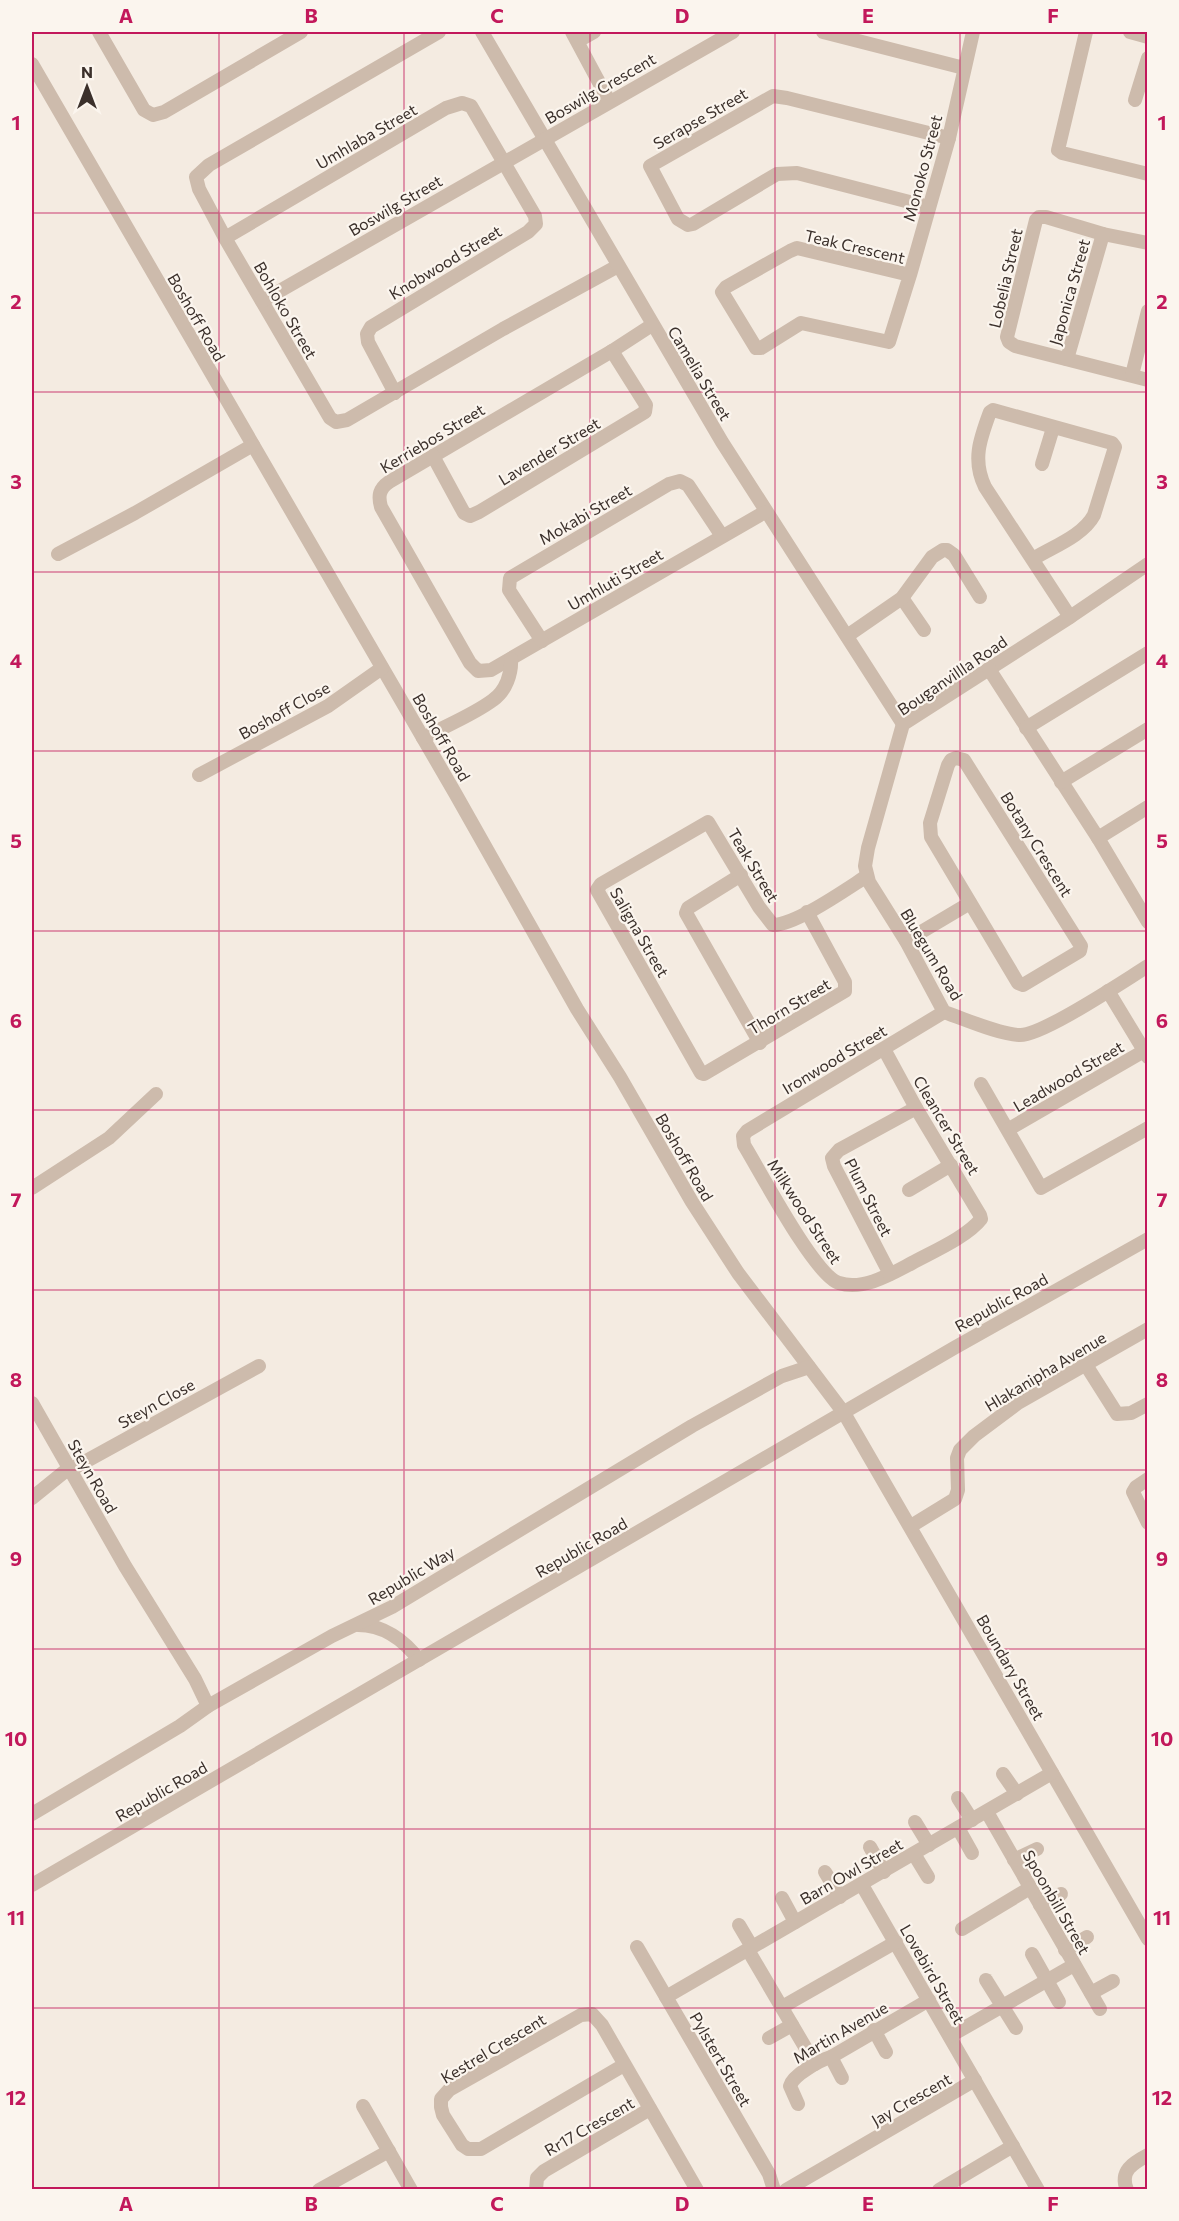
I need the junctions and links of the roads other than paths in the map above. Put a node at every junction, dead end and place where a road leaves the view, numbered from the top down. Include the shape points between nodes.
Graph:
1 (99, 32) edge
2 (301, 32) edge
3 (439, 32) edge
4 (482, 32) edge
5 (594, 32) edge
6 (733, 32) edge
7 (823, 32) edge
8 (973, 32) edge
9 (1086, 32) edge
10 (1130, 32) edge
11 (575, 36) edge
12 (1148, 36) edge
13 (1148, 58) edge
14 (32, 64) edge
15 (964, 68) junction
16 (1135, 100) dead end
17 (609, 101) junction
18 (546, 138) junction
19 (949, 138) junction
20 (504, 161) junction
21 (1148, 174) edge
22 (929, 207) junction
23 (1103, 234) junction
24 (225, 238) junction
25 (1148, 243) edge
26 (618, 266) junction
27 (910, 275) junction
28 (262, 301) junction
29 (1148, 311) edge
30 (652, 325) junction
31 (885, 342) joint
32 (612, 351) junction
33 (1067, 359) junction
34 (1132, 375) junction
35 (1148, 380) edge
36 (395, 393) junction
37 (1053, 428) junction
38 (253, 445) junction
39 (433, 456) junction
40 (1042, 464) dead end
41 (765, 512) junction
42 (722, 536) junction
43 (58, 554) dead end
44 (1033, 559) junction
45 (1148, 564) edge
46 (980, 597) dead end
47 (902, 598) junction
48 (1070, 617) junction
49 (924, 630) dead end
50 (847, 636) junction
51 (542, 641) junction
52 (1148, 653) edge
53 (511, 659) junction
54 (382, 668) junction
55 (988, 669) junction
56 (482, 672) joint
57 (903, 724) junction
58 (1026, 728) junction
59 (1148, 729) edge
60 (423, 738) junction
61 (199, 775) dead end
62 (1061, 782) junction
63 (1148, 807) edge
64 (708, 822) joint
65 (1098, 838) junction
66 (741, 875) junction
67 (867, 876) junction
68 (970, 903) junction
69 (807, 912) junction
70 (1148, 921) edge
71 (906, 941) junction
72 (1148, 966) edge
73 (1108, 991) junction
74 (944, 1012) junction
75 (760, 1043) junction
76 (884, 1049) junction
77 (1146, 1054) edge
78 (703, 1074) joint
79 (981, 1084) dead end
80 (156, 1094) dead end
81 (916, 1108) junction
82 (1148, 1128) edge
83 (1009, 1129) junction
84 (743, 1136) joint
85 (951, 1165) junction
86 (32, 1188) edge
87 (909, 1190) dead end
88 (981, 1218) joint
89 (1148, 1239) edge
90 (890, 1274) junction
91 (1148, 1329) edge
92 (1086, 1365) junction
93 (259, 1366) dead end
94 (809, 1367) junction
95 (32, 1403) edge
96 (1148, 1404) edge
97 (844, 1413) junction
98 (70, 1469) junction
99 (1148, 1479) edge
100 (32, 1498) edge
101 (1148, 1523) edge
102 (911, 1526) junction
103 (358, 1625) junction
104 (419, 1660) junction
105 (208, 1706) junction
106 (1052, 1773) junction
107 (1003, 1774) dead end
108 (1017, 1794) junction
109 (958, 1798) dead end
110 (987, 1812) junction
111 (32, 1814) edge
112 (972, 1820) junction
113 (915, 1822) dead end
114 (958, 1828) junction
115 (929, 1845) junction
116 (870, 1847) dead end
117 (1037, 1849) dead end
118 (972, 1853) dead end
119 (914, 1854) junction
120 (1014, 1860) junction
121 (825, 1872) dead end
122 (884, 1872) junction
123 (928, 1878) dead end
124 (32, 1885) edge
125 (862, 1885) junction
126 (1030, 1888) junction
127 (1061, 1894) dead end
128 (840, 1897) junction
129 (782, 1898) dead end
130 (1040, 1905) junction
131 (795, 1922) junction
132 (739, 1925) dead end
133 (962, 1929) dead end
134 (1087, 1937) dead end
135 (1148, 1939) edge
136 (896, 1942) junction
137 (637, 1947) dead end
138 (750, 1948) junction
139 (1065, 1950) junction
140 (1032, 1954) dead end
141 (1074, 1965) junction
142 (986, 1980) dead end
143 (1046, 1980) junction
144 (1113, 1981) dead end
145 (1091, 1993) junction
146 (666, 1997) junction
147 (929, 2000) junction
148 (1059, 2002) dead end
149 (1002, 2006) junction
150 (782, 2007) junction
151 (1100, 2009) dead end
152 (792, 2025) junction
153 (1016, 2028) dead end
154 (874, 2030) junction
155 (950, 2036) junction
156 (770, 2038) dead end
157 (886, 2052) dead end
158 (831, 2057) junction
159 (815, 2064) junction
160 (624, 2065) junction
161 (842, 2078) dead end
162 (975, 2080) junction
163 (798, 2104) dead end
164 (363, 2106) dead end
165 (650, 2109) junction
166 (1013, 2146) junction
167 (389, 2151) junction
168 (1148, 2155) edge
169 (319, 2190) edge
170 (411, 2190) edge
171 (536, 2190) edge
172 (697, 2190) edge
173 (774, 2190) edge
174 (786, 2190) edge
175 (939, 2190) edge
176 (1038, 2190) edge
177 (1127, 2190) edge

1 - 2 street via 144,110 153,115
3 - 24 street, Bohloko Street via 198,173 199,189
4 - 18 street, Camelia Street
5 - 11 street
6 - 17 street, Boswilg Crescent
7 - 15 street
8 - 15 street, Monoko Street
9 - 21 street via 1059,152
10 - 12 street
11 - 17 street
13 - 16 street
14 - 38 street, Boshoff Road
15 - 19 street, Monoko Street
17 - 18 street, Boswilg Crescent
18 - 20 street, Boswilg Street
18 - 26 street, Camelia Street
19 - 22 street, Monoko Street
19 - 22 street, Serapse Street via 773,96 650,166 678,219 687,225 784,172
20 - 24 street, Umhlaba Street via 471,106 456,104
20 - 28 street, Boswilg Street
20 - 36 street, Knobwood Street via 535,216 536,226 371,327 368,342
22 - 27 street, Monoko Street
23 - 25 street
23 - 33 street, Japonica Street
23 - 33 street, Lobelia Street via 1046,217 1036,220 1008,335 1011,344
24 - 28 street, Bohloko Street
26 - 30 street, Camelia Street
26 - 36 street, Bohloko Street
27 - 31 street, Monoko Street via 891,338
27 - 31 street, Teak Crescent via 797,248 722,290 756,348 804,323
28 - 36 street, Bohloko Street via 334,421 346,420
29 - 34 street
30 - 32 street, Kerriebos Street
30 - 41 street, Camelia Street
32 - 39 street, Kerriebos Street
32 - 39 street, Lavender Street via 646,405 645,412 479,512 470,516 464,513
33 - 34 street
34 - 35 street
37 - 40 street
37 - 44 street via 1114,446 1091,521
37 - 44 street via 995,410 991,412 978,454 985,487
38 - 43 street
38 - 54 street, Boshoff Road
39 - 56 street, Kerriebos Street via 383,486 379,500 470,663
41 - 42 street, Umhluti Street
41 - 50 street, Camelia Street
42 - 51 street, Umhluti Street
42 - 51 street, Mokabi Street via 688,484 673,482 510,578 509,590
44 - 48 street
45 - 48 street, Bouganvillla Road
46 - 47 street via 954,555 944,550 927,562
47 - 49 street
47 - 50 street
48 - 55 street, Bouganvillla Road
50 - 57 street, Camelia Street
51 - 53 street, Umhluti Street
52 - 58 street
53 - 56 street, Umhluti Street
53 - 60 street via 510,673 494,700
54 - 60 street, Boshoff Road
54 - 61 street, Boshoff Close via 327,705
55 - 57 street, Bouganvillla Road
55 - 58 street
57 - 67 street, Bouganvillla Road via 868,849
58 - 62 street
59 - 62 street
60 - 94 street, Boshoff Road via 703,1220
62 - 65 street
63 - 65 street
64 - 66 street, Teak Street
64 - 78 street, Saligna Street via 601,884 597,890
65 - 70 street
66 - 69 street, Teak Street via 772,925
66 - 75 street via 686,913
67 - 69 street, Teak Street
67 - 71 street, Bluegum Road
68 - 68 street, Botany Crescent via 930,832 948,765 956,758 964,760 1082,948 1021,985
68 - 71 street
69 - 75 street, Thorn Street via 844,979 846,990
71 - 74 street, Bluegum Road
72 - 73 street, Bluegum Road
73 - 74 street, Bluegum Road via 1027,1035 1012,1034
73 - 77 street
74 - 76 street, Ironwood Street
75 - 78 street, Thorn Street
76 - 81 street, Cleancer Street
76 - 84 street, Ironwood Street
77 - 83 street, Leadwood Street
79 - 83 street
80 - 86 street via 109,1138
81 - 85 street, Cleancer Street
81 - 90 street, Plum Street via 839,1150 832,1158
82 - 83 street via 1042,1188
84 - 90 street, Milkwood Street via 744,1145 826,1276 836,1283 855,1285
85 - 87 street
85 - 88 street, Cleancer Street
88 - 90 street, Milkwood Street via 963,1233
89 - 97 street, Republic Road
91 - 92 street, Hlakanipha Avenue
92 - 96 street via 1115,1412 1127,1414
92 - 102 street, Hlakanipha Avenue via 1018,1403 974,1436 957,1458 955,1499
93 - 98 street, Steyn Close
94 - 97 street, Boshoff Road
94 - 103 street, Republic Way via 772,1381 692,1426
95 - 98 street, Steyn Road
97 - 102 street, Boundary Street
97 - 104 street, Republic Road
98 - 100 street, Steyn Close
98 - 105 street, Steyn Road
99 - 101 street via 1133,1492
102 - 106 street, Boundary Street
103 - 104 street via 385,1630 410,1648
103 - 105 street, Republic Way
104 - 124 street, Republic Road
105 - 111 street, Republic Way
106 - 108 street, Barn Owl Street
106 - 135 street, Boundary Street
107 - 108 street
108 - 110 street, Barn Owl Street
109 - 112 street
110 - 112 street, Barn Owl Street
110 - 120 street, Spoonbill Street
112 - 114 street, Barn Owl Street
113 - 115 street
114 - 115 street, Barn Owl Street
114 - 118 street
115 - 119 street, Barn Owl Street
116 - 122 street
117 - 120 street
119 - 122 street, Barn Owl Street
119 - 123 street
120 - 126 street, Spoonbill Street
121 - 128 street
122 - 125 street, Barn Owl Street
125 - 128 street, Barn Owl Street
125 - 136 street, Lovebird Street
126 - 130 street, Spoonbill Street
126 - 133 street
127 - 130 street
128 - 131 street, Barn Owl Street
129 - 131 street
130 - 139 street, Spoonbill Street
131 - 138 street, Barn Owl Street
132 - 138 street
134 - 139 street
136 - 147 street, Lovebird Street
136 - 150 street
137 - 146 street, Pylstert Street
138 - 146 street, Barn Owl Street
138 - 150 street
139 - 141 street, Spoonbill Street
140 - 143 street
141 - 143 street
141 - 145 street, Spoonbill Street
142 - 149 street
143 - 148 street
143 - 149 street
144 - 145 street
145 - 151 street, Spoonbill Street
146 - 173 street, Pylstert Street via 770,2174
147 - 154 street, Martin Avenue
147 - 155 street, Lovebird Street
149 - 153 street
149 - 155 street
150 - 152 street
152 - 156 street
152 - 159 street
154 - 157 street
154 - 158 street, Martin Avenue
155 - 162 street, Lovebird Street
158 - 159 street, Martin Avenue
158 - 161 street
159 - 163 street, Martin Avenue via 790,2084
160 - 160 street, Kestrel Crescent via 599,2020 584,2014 449,2090 441,2099 441,2110 462,2145 481,2149
160 - 165 street, Kestrel Crescent
162 - 166 street, Jay Crescent
162 - 174 street, Jay Crescent
164 - 167 street
165 - 171 street, Rr17 Crescent via 544,2170 537,2178
165 - 172 street, Rr17 Crescent
166 - 175 street
166 - 176 street, Jay Crescent
167 - 169 street
167 - 170 street
168 - 177 street via 1125,2172

